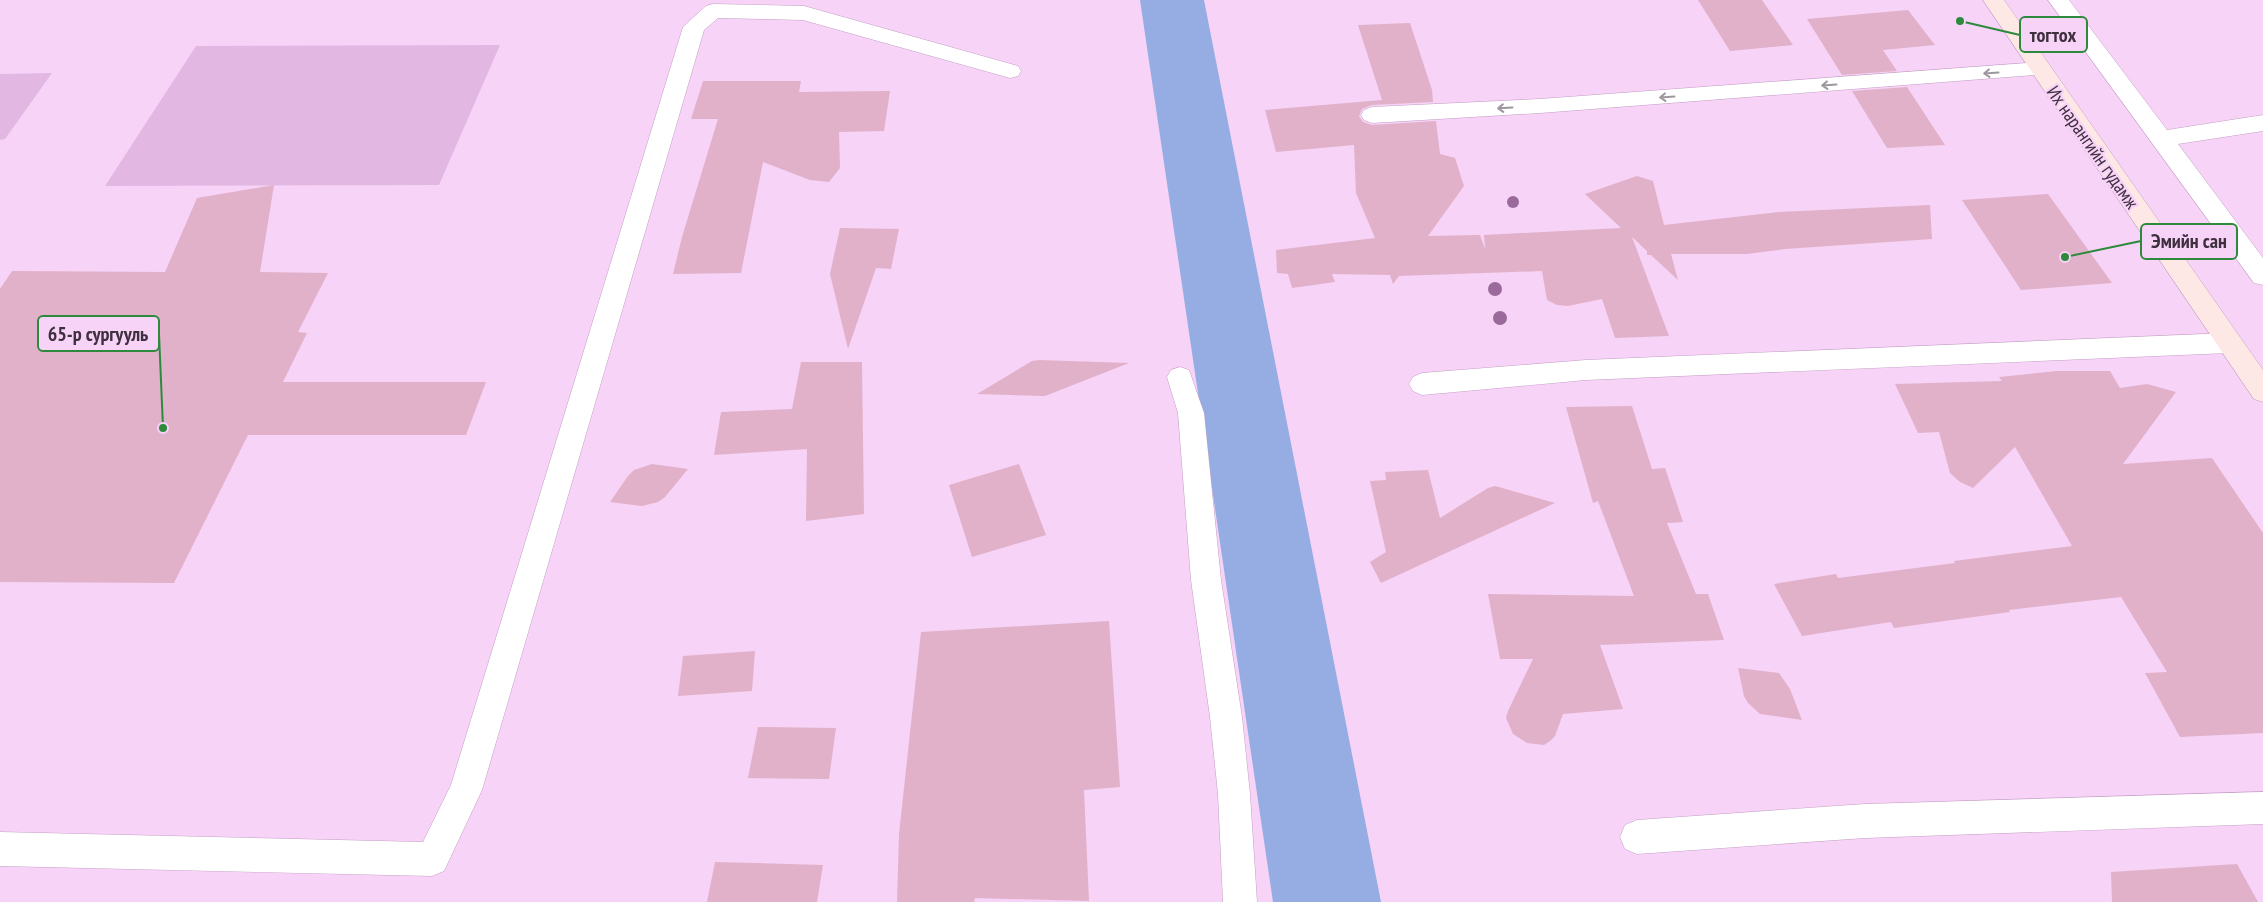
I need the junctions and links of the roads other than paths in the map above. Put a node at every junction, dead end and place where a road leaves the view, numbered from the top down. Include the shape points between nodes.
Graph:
1 (1993, 0) edge
2 (2058, 0) edge
3 (2040, 69) junction
4 (1010, 70) dead end
5 (1372, 115) dead end
6 (2263, 123) edge
7 (2162, 139) junction
8 (2263, 276) edge
9 (2229, 343) junction
10 (1180, 377) dead end
11 (1422, 384) dead end
12 (2263, 391) edge
13 (2263, 808) edge
14 (1637, 836) dead end
15 (0, 849) edge
16 (1240, 902) edge

1 - 3 main road, Их нарангийн гудамж
2 - 7 street
3 -> 5 street via 1540,106
3 - 9 main road, Их нарангийн гудамж
4 - 15 street via 804,13 713,11 694,27 466,790 432,859
6 - 7 street
7 - 8 street
9 - 11 street via 1586,370
9 - 12 main road, Их нарангийн гудамж
10 - 16 street via 1191,413 1206,580 1226,717
13 - 14 street via 1865,822

